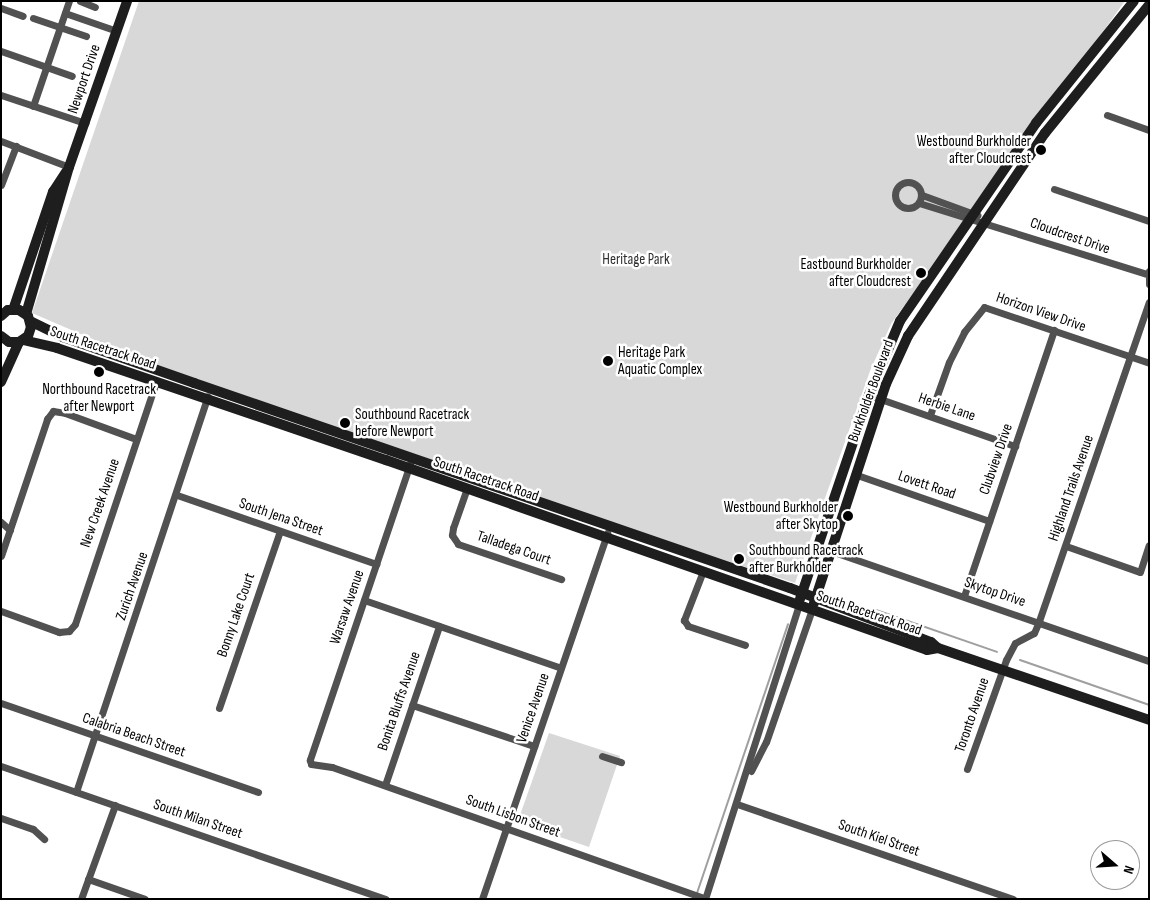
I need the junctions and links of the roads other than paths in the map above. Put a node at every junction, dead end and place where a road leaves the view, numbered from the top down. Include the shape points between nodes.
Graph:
1 (68, 1) edge
2 (80, 1) edge
3 (127, 1) edge
4 (1134, 1) edge
5 (1149, 6) edge
6 (96, 7) dead end
7 (1, 8) edge
8 (65, 13) junction
9 (23, 16) dead end
10 (34, 18) dead end
11 (60, 27) junction
12 (117, 31) junction
13 (86, 36) dead end
14 (1, 52) edge
15 (46, 67) junction
16 (72, 76) dead end
17 (1, 95) edge
18 (33, 106) junction
19 (1106, 115) dead end
20 (85, 123) junction
21 (1149, 130) edge
22 (1, 141) edge
23 (16, 146) junction
24 (69, 167) junction
25 (1, 185) edge
26 (1054, 189) dead end
27 (922, 195) junction
28 (919, 203) junction
29 (972, 216) junction
30 (1149, 220) edge
31 (984, 222) junction
32 (1148, 273) edge
33 (1149, 284) edge
34 (1149, 302) edge
35 (6, 312) edge
36 (28, 318) junction
37 (1054, 330) junction
38 (1, 336) edge
39 (21, 341) junction
40 (1129, 356) junction
41 (1149, 363) edge
42 (1, 382) edge
43 (156, 382) junction
44 (210, 388) junction
45 (869, 395) junction
46 (881, 399) junction
47 (206, 400) junction
48 (930, 415) junction
49 (136, 439) junction
50 (1015, 446) junction
51 (410, 463) junction
52 (857, 475) junction
53 (467, 488) junction
54 (177, 495) junction
55 (989, 521) junction
56 (1, 522) edge
57 (610, 526) junction
58 (10, 530) junction
59 (280, 531) junction
60 (1, 532) edge
61 (606, 537) junction
62 (1149, 545) edge
63 (1066, 546) junction
64 (831, 551) junction
65 (1, 556) edge
66 (376, 564) junction
67 (703, 570) junction
68 (561, 579) dead end
69 (802, 593) junction
70 (964, 596) junction
71 (816, 598) junction
72 (364, 600) junction
73 (799, 604) junction
74 (812, 609) junction
75 (1, 611) edge
76 (1039, 621) junction
77 (439, 626) junction
78 (745, 645) dead end
79 (938, 648) junction
80 (1149, 662) edge
81 (561, 668) junction
82 (1002, 670) junction
83 (1, 703) edge
84 (412, 705) junction
85 (219, 708) dead end
86 (1149, 720) edge
87 (95, 736) junction
88 (534, 746) junction
89 (602, 756) dead end
90 (621, 762) dead end
91 (311, 764) joint
92 (1, 766) edge
93 (967, 769) dead end
94 (744, 784) junction
95 (385, 786) junction
96 (76, 792) junction
97 (258, 792) dead end
98 (737, 804) junction
99 (115, 805) junction
100 (1, 818) edge
101 (507, 827) junction
102 (44, 839) dead end
103 (88, 879) junction
104 (705, 898) edge
105 (81, 899) edge
106 (145, 899) edge
107 (386, 899) edge
108 (482, 899) edge
109 (1012, 899) edge

1 - 8 street
2 - 6 street
3 - 12 main road, Newport Drive
4 - 29 main road, Burkholder Boulevard via 1052,101
5 - 31 main road, Burkholder Boulevard via 1062,110
7 - 9 street
8 - 11 street
8 - 12 street
10 - 11 street
11 - 13 street
11 - 15 street
12 - 20 main road, Newport Drive
14 - 15 street
15 - 16 street
15 - 18 street
17 - 18 street
18 - 20 street
19 - 21 street
20 - 24 main road, Newport Drive
22 - 23 street
23 - 24 street
23 - 25 street
24 - 35 main road, Newport Drive via 53,192
24 - 36 main road, Newport Drive
26 - 30 street
27 - 28 street
27 - 28 street, Cloudcrest Drive via 912,182 901,184 896,190 896,201 901,207 909,209
27 - 29 street, Cloudcrest Drive
28 - 29 street, Cloudcrest Drive
29 - 31 street, Cloudcrest Drive
29 - 45 main road, Burkholder Boulevard via 900,321
31 - 32 street, Cloudcrest Drive
31 - 46 main road, Burkholder Boulevard via 908,336
32 - 33 street
34 - 40 street, Highland Trails Avenue
35 - 36 main road, South Racetrack Road
36 - 39 main road, Newport Drive via 30,332
36 - 44 main road, South Racetrack Road via 63,337
37 - 40 street, Horizon View Drive
37 - 48 street, Horizon View Drive via 991,308 984,307 978,311 949,362
37 - 50 street, Clubview Drive
38 - 39 main road, South Racetrack Road via 9,342
39 - 42 main road
39 - 43 main road, South Racetrack Road via 57,348
40 - 41 street, Horizon View Drive
40 - 63 street, Highland Trails Avenue
43 - 47 main road, South Racetrack Road
43 - 49 street, New Creek Avenue
44 - 47 street, Zurich Avenue
44 - 51 main road, South Racetrack Road
45 - 46 street, Herbie Lane
45 - 69 main road, Burkholder Boulevard
46 - 48 street, Herbie Lane
46 - 52 main road, Burkholder Boulevard
47 - 51 main road, South Racetrack Road
47 - 54 street, Zurich Avenue
48 - 50 street, Herbie Lane
49 - 58 street via 65,412 54,411 47,419
49 - 75 street, New Creek Avenue via 69,631 59,632
50 - 55 street, Clubview Drive
51 - 53 main road, South Racetrack Road
51 - 57 main road, South Racetrack Road
51 - 66 street, Warsaw Avenue
52 - 55 street, Lovett Road
52 - 64 main road, Burkholder Boulevard
53 - 61 main road, South Racetrack Road
53 - 68 street, Talladega Court via 453,528 452,535 458,544
54 - 59 street, South Jena Street
54 - 87 street, Zurich Avenue
55 - 70 street, Clubview Drive
56 - 58 street
57 - 61 street, Venice Avenue
57 - 69 main road, South Racetrack Road
58 - 60 street
58 - 65 street
59 - 66 street, South Jena Street
59 - 85 street, Bonny Lake Court
61 - 67 main road, South Racetrack Road
61 - 81 street, Venice Avenue
62 - 63 street via 1140,572
63 - 76 street, Highland Trails Avenue
64 - 70 street, Skytop Drive
64 - 71 main road, Burkholder Boulevard
66 - 72 street, Warsaw Avenue
67 - 73 main road, South Racetrack Road
67 - 78 street via 684,620 688,626
69 - 71 main road, South Racetrack Road
69 - 73 main road, Burkholder Boulevard
70 - 76 street, Skytop Drive
71 - 74 main road, Burkholder Boulevard
71 - 79 main road, South Racetrack Road via 931,642
72 - 77 street
72 - 91 street, Warsaw Avenue
73 - 74 main road, South Racetrack Road
73 - 94 street, Burkholder Boulevard
74 - 79 main road, South Racetrack Road via 928,650
74 - 94 street, Burkholder Boulevard via 766,742
76 - 80 street, Skytop Drive
76 - 82 street, Highland Trails Avenue via 1034,632 1015,643
77 - 81 street
77 - 84 street, Bonita Bluffs Avenue
79 - 82 main road, South Racetrack Road
81 - 88 street, Venice Avenue
82 - 86 main road, South Racetrack Road
82 - 93 street, Toronto Avenue
83 - 87 street, Calabria Beach Street
84 - 88 street
84 - 95 street, Bonita Bluffs Avenue
87 - 96 street, Zurich Avenue
87 - 97 street, Calabria Beach Street
88 - 101 street, Venice Avenue
89 - 90 street
91 - 95 street, South Lisbon Street via 332,767
92 - 96 street, South Milan Street
94 - 98 street, Burkholder Boulevard
95 - 101 street, South Lisbon Street
96 - 99 street, South Milan Street
98 - 104 street, Burkholder Boulevard
98 - 109 street, South Kiel Street
99 - 103 street
99 - 107 street, South Milan Street
100 - 102 street via 33,829
101 - 104 street, South Lisbon Street
101 - 108 street, Venice Avenue
103 - 105 street
103 - 106 street

